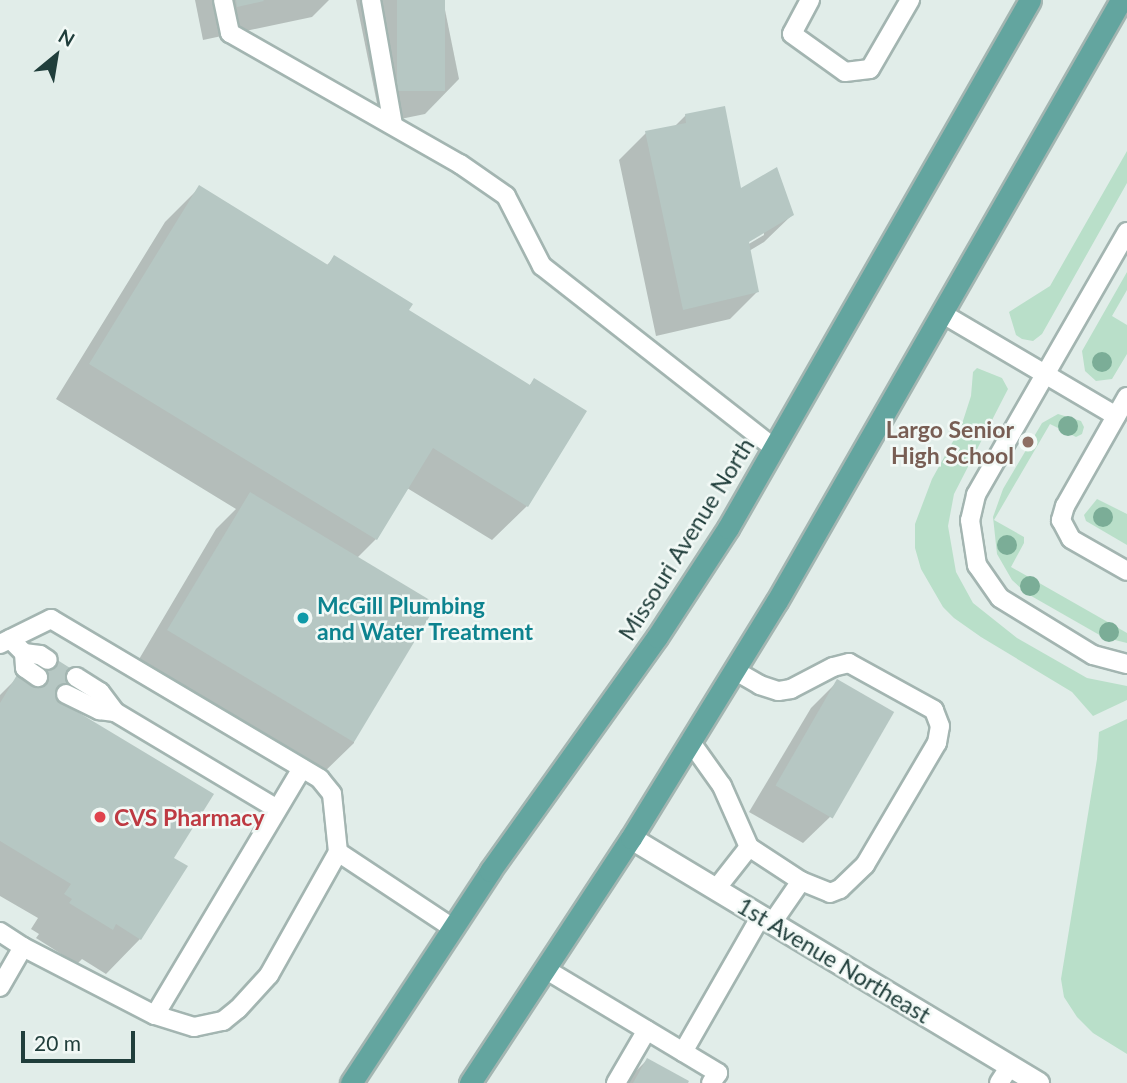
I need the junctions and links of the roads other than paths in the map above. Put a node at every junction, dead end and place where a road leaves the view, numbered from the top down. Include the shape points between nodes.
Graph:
1 (223, 0) edge
2 (371, 0) edge
3 (810, 0) edge
4 (910, 0) edge
5 (1030, 0) edge
6 (1121, 0) edge
7 (393, 125) junction
8 (1127, 232) edge
9 (943, 314) junction
10 (1046, 375) junction
11 (1127, 397) edge
12 (1116, 416) junction
13 (774, 448) junction
14 (1127, 571) edge
15 (5, 641) edge
16 (24, 653) junction
17 (48, 660) dead end
18 (1127, 664) edge
19 (734, 670) junction
20 (38, 677) dead end
21 (76, 677) dead end
22 (66, 694) dead end
23 (115, 712) junction
24 (690, 741) junction
25 (302, 768) junction
26 (278, 809) junction
27 (631, 838) junction
28 (749, 847) junction
29 (338, 852) junction
30 (801, 881) junction
31 (716, 890) junction
32 (767, 920) junction
33 (453, 929) junction
34 (0, 932) edge
35 (23, 947) junction
36 (545, 969) junction
37 (0, 987) edge
38 (155, 1015) junction
39 (647, 1030) junction
40 (683, 1052) junction
41 (1005, 1075) edge
42 (714, 1078) edge
43 (351, 1083) edge
44 (470, 1083) edge
45 (616, 1083) edge
46 (1038, 1083) edge

1 - 7 lane via 230,33
2 - 7 lane
3 - 4 lane via 792,34 845,72 870,69
5 - 13 main road, Missouri Avenue North
6 - 9 main road
7 - 13 lane via 506,196 542,266
8 - 10 lane
9 - 10 lane
9 - 19 main road
10 - 12 lane
10 - 18 lane via 976,495 970,520 975,557 987,583 1006,604 1093,655
11 - 12 lane
12 - 14 lane via 1061,520 1071,539
13 - 33 main road, Missouri Avenue North via 657,637
15 - 16 lane
15 - 25 lane via 51,619
16 - 17 lane
16 - 20 lane via 25,668
19 - 24 main road
19 - 30 lane via 778,691 849,663 917,698 934,710 940,726 937,743 865,865 830,893
21 - 23 lane via 100,692
22 - 23 lane via 99,710
23 - 26 lane
24 - 27 main road
24 - 28 lane via 722,786
25 - 26 lane
25 - 29 lane via 332,794
26 - 38 lane
27 - 31 street, 1st Avenue Northeast
27 - 36 main road
28 - 30 lane
28 - 31 lane
29 - 33 lane
29 - 38 lane via 270,975 238,1009 223,1021 194,1027
30 - 32 lane
31 - 32 street, 1st Avenue Northeast
32 - 40 lane
32 - 41 street, 1st Avenue Northeast
33 - 43 main road, Missouri Avenue North
34 - 35 lane
35 - 37 lane
35 - 38 lane
36 - 39 lane
36 - 44 main road
39 - 40 lane
39 - 45 lane
40 - 42 lane
41 - 46 street, 1st Avenue Northeast

